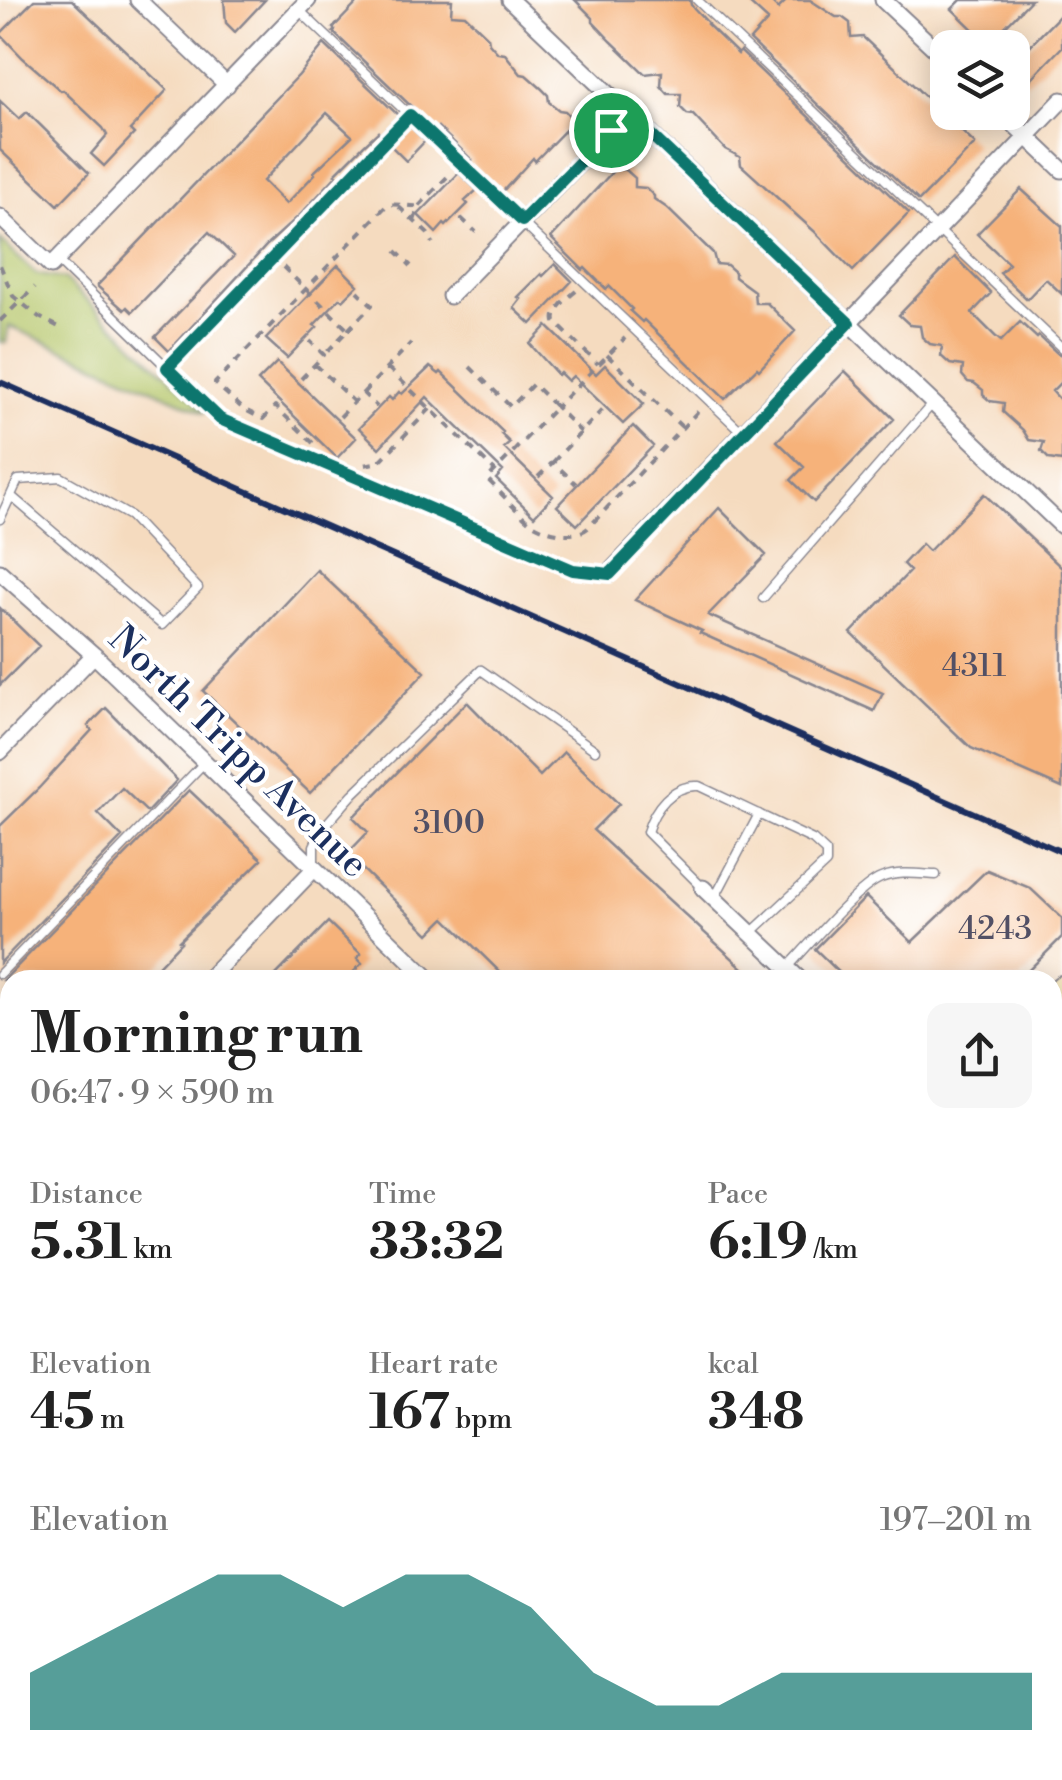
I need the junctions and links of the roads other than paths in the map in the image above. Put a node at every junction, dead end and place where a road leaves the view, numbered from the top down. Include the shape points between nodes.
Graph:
1 (138, 0) edge
2 (510, 0) edge
3 (696, 0) edge
4 (883, 0) edge
5 (304, 5) edge
6 (930, 44) edge
7 (226, 85) junction
8 (1062, 100) edge
9 (628, 113) junction
10 (410, 115) junction
11 (1020, 130) edge
12 (1027, 136) junction
13 (1062, 170) edge
14 (0, 217) edge
15 (522, 221) junction
16 (938, 230) junction
17 (54, 263) junction
18 (450, 296) dead end
19 (849, 323) junction
20 (1062, 348) edge
21 (167, 368) junction
22 (933, 403) junction
23 (744, 433) junction
24 (11, 496) junction
25 (0, 518) edge
26 (1062, 526) edge
27 (0, 572) edge
28 (610, 574) joint
29 (763, 598) dead end
30 (94, 655) junction
31 (596, 750) dead end
32 (0, 752) edge
33 (204, 763) junction
34 (759, 814) junction
35 (314, 868) junction
36 (936, 875) dead end
37 (709, 894) junction
38 (751, 933) junction
39 (787, 968) joint
40 (4, 970) edge
41 (217, 970) edge
42 (417, 970) edge

1 - 7 street
2 - 9 street
3 - 16 lane
4 - 6 street
5 - 7 street
5 - 10 lane
7 - 17 street
8 - 12 street
9 - 15 street
9 - 19 street
10 - 15 lane
10 - 21 lane
11 - 12 street
12 - 13 street
12 - 16 street
14 - 17 street
15 - 18 street
15 - 23 lane
16 - 19 street
16 - 20 lane
17 - 21 lane
19 - 22 street
19 - 23 street
21 - 28 lane via 220,419 573,570
22 - 26 street
22 - 29 lane
23 - 28 street
24 - 24 lane via 18,480 61,477 130,516 198,588 162,625
24 - 25 lane
27 - 30 street, North Tripp Avenue
30 - 32 street
30 - 33 street, North Tripp Avenue
31 - 35 lane via 481,670 322,829
33 - 35 street, North Tripp Avenue
33 - 40 lane
34 - 37 lane
34 - 37 lane via 687,785 653,813 647,832
34 - 38 lane via 813,840 826,852 826,863
35 - 41 street
35 - 42 street, North Tripp Avenue
36 - 39 lane via 877,879
37 - 38 street
38 - 39 street

